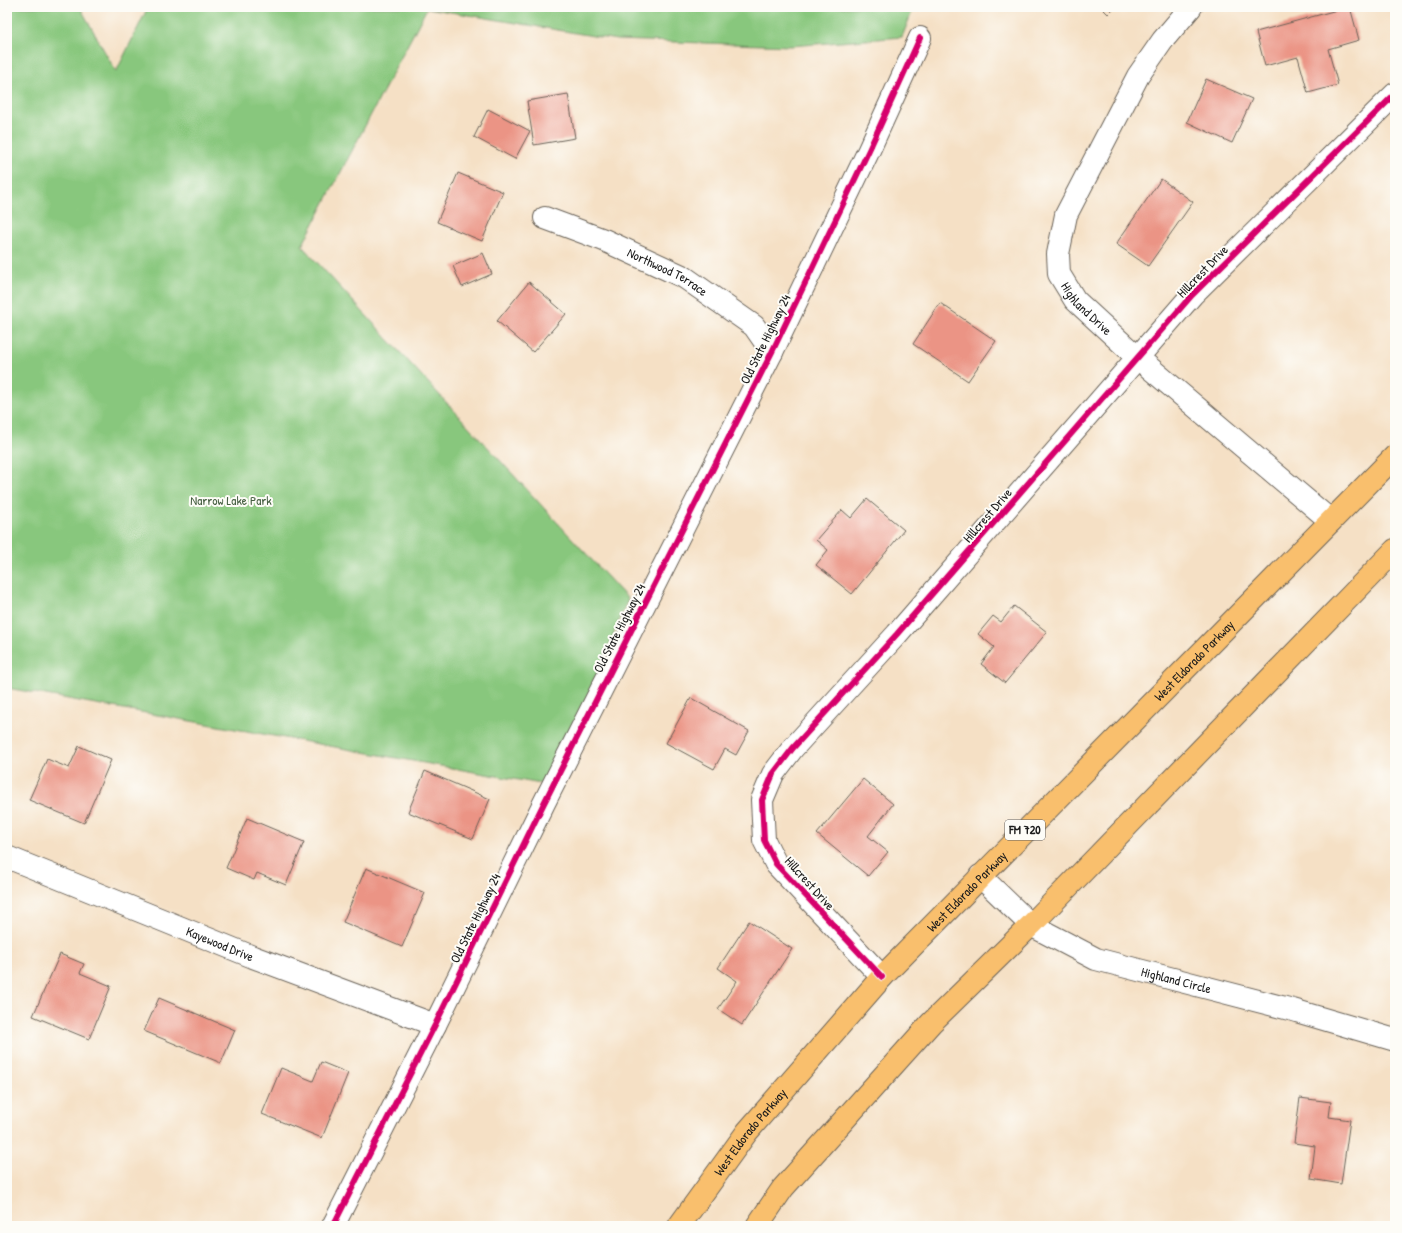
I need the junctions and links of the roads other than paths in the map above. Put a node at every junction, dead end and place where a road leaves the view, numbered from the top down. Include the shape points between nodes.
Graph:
1 (1190, 7) edge
2 (920, 38) dead end
3 (1395, 94) edge
4 (545, 218) dead end
5 (772, 352) junction
6 (1138, 358) junction
7 (1395, 456) edge
8 (1331, 521) junction
9 (1395, 550) edge
10 (7, 856) edge
11 (980, 876) junction
12 (1031, 925) junction
13 (882, 977) junction
14 (435, 1025) junction
15 (1395, 1040) edge
16 (333, 1226) edge
17 (679, 1226) edge
18 (757, 1226) edge

1 - 6 street, Highland Drive via 1138,76 1066,215 1058,254 1059,274 1075,300
2 - 5 street, Old State Highway 24
3 - 6 street, Hillcrest Drive via 1192,295
4 - 5 street, Northwood Terrace via 604,240 684,277 754,326
5 - 14 street, Old State Highway 24
6 - 8 street, Highland Drive
6 - 13 street, Hillcrest Drive via 897,634 793,748 773,774 762,800 764,840 776,864
7 - 8 main road, West Eldorado Parkway / FM 720
8 - 11 main road, West Eldorado Parkway / FM 720
9 - 12 main road
10 - 14 street, Kayewood Drive via 253,957
11 - 12 street, Highland Circle
11 - 13 main road, West Eldorado Parkway / FM 720
12 - 15 street, Highland Circle via 1096,959 1293,1010
12 - 18 main road via 931,1023 783,1188
13 - 17 main road, West Eldorado Parkway / FM 720 via 747,1132
14 - 16 street, Old State Highway 24

